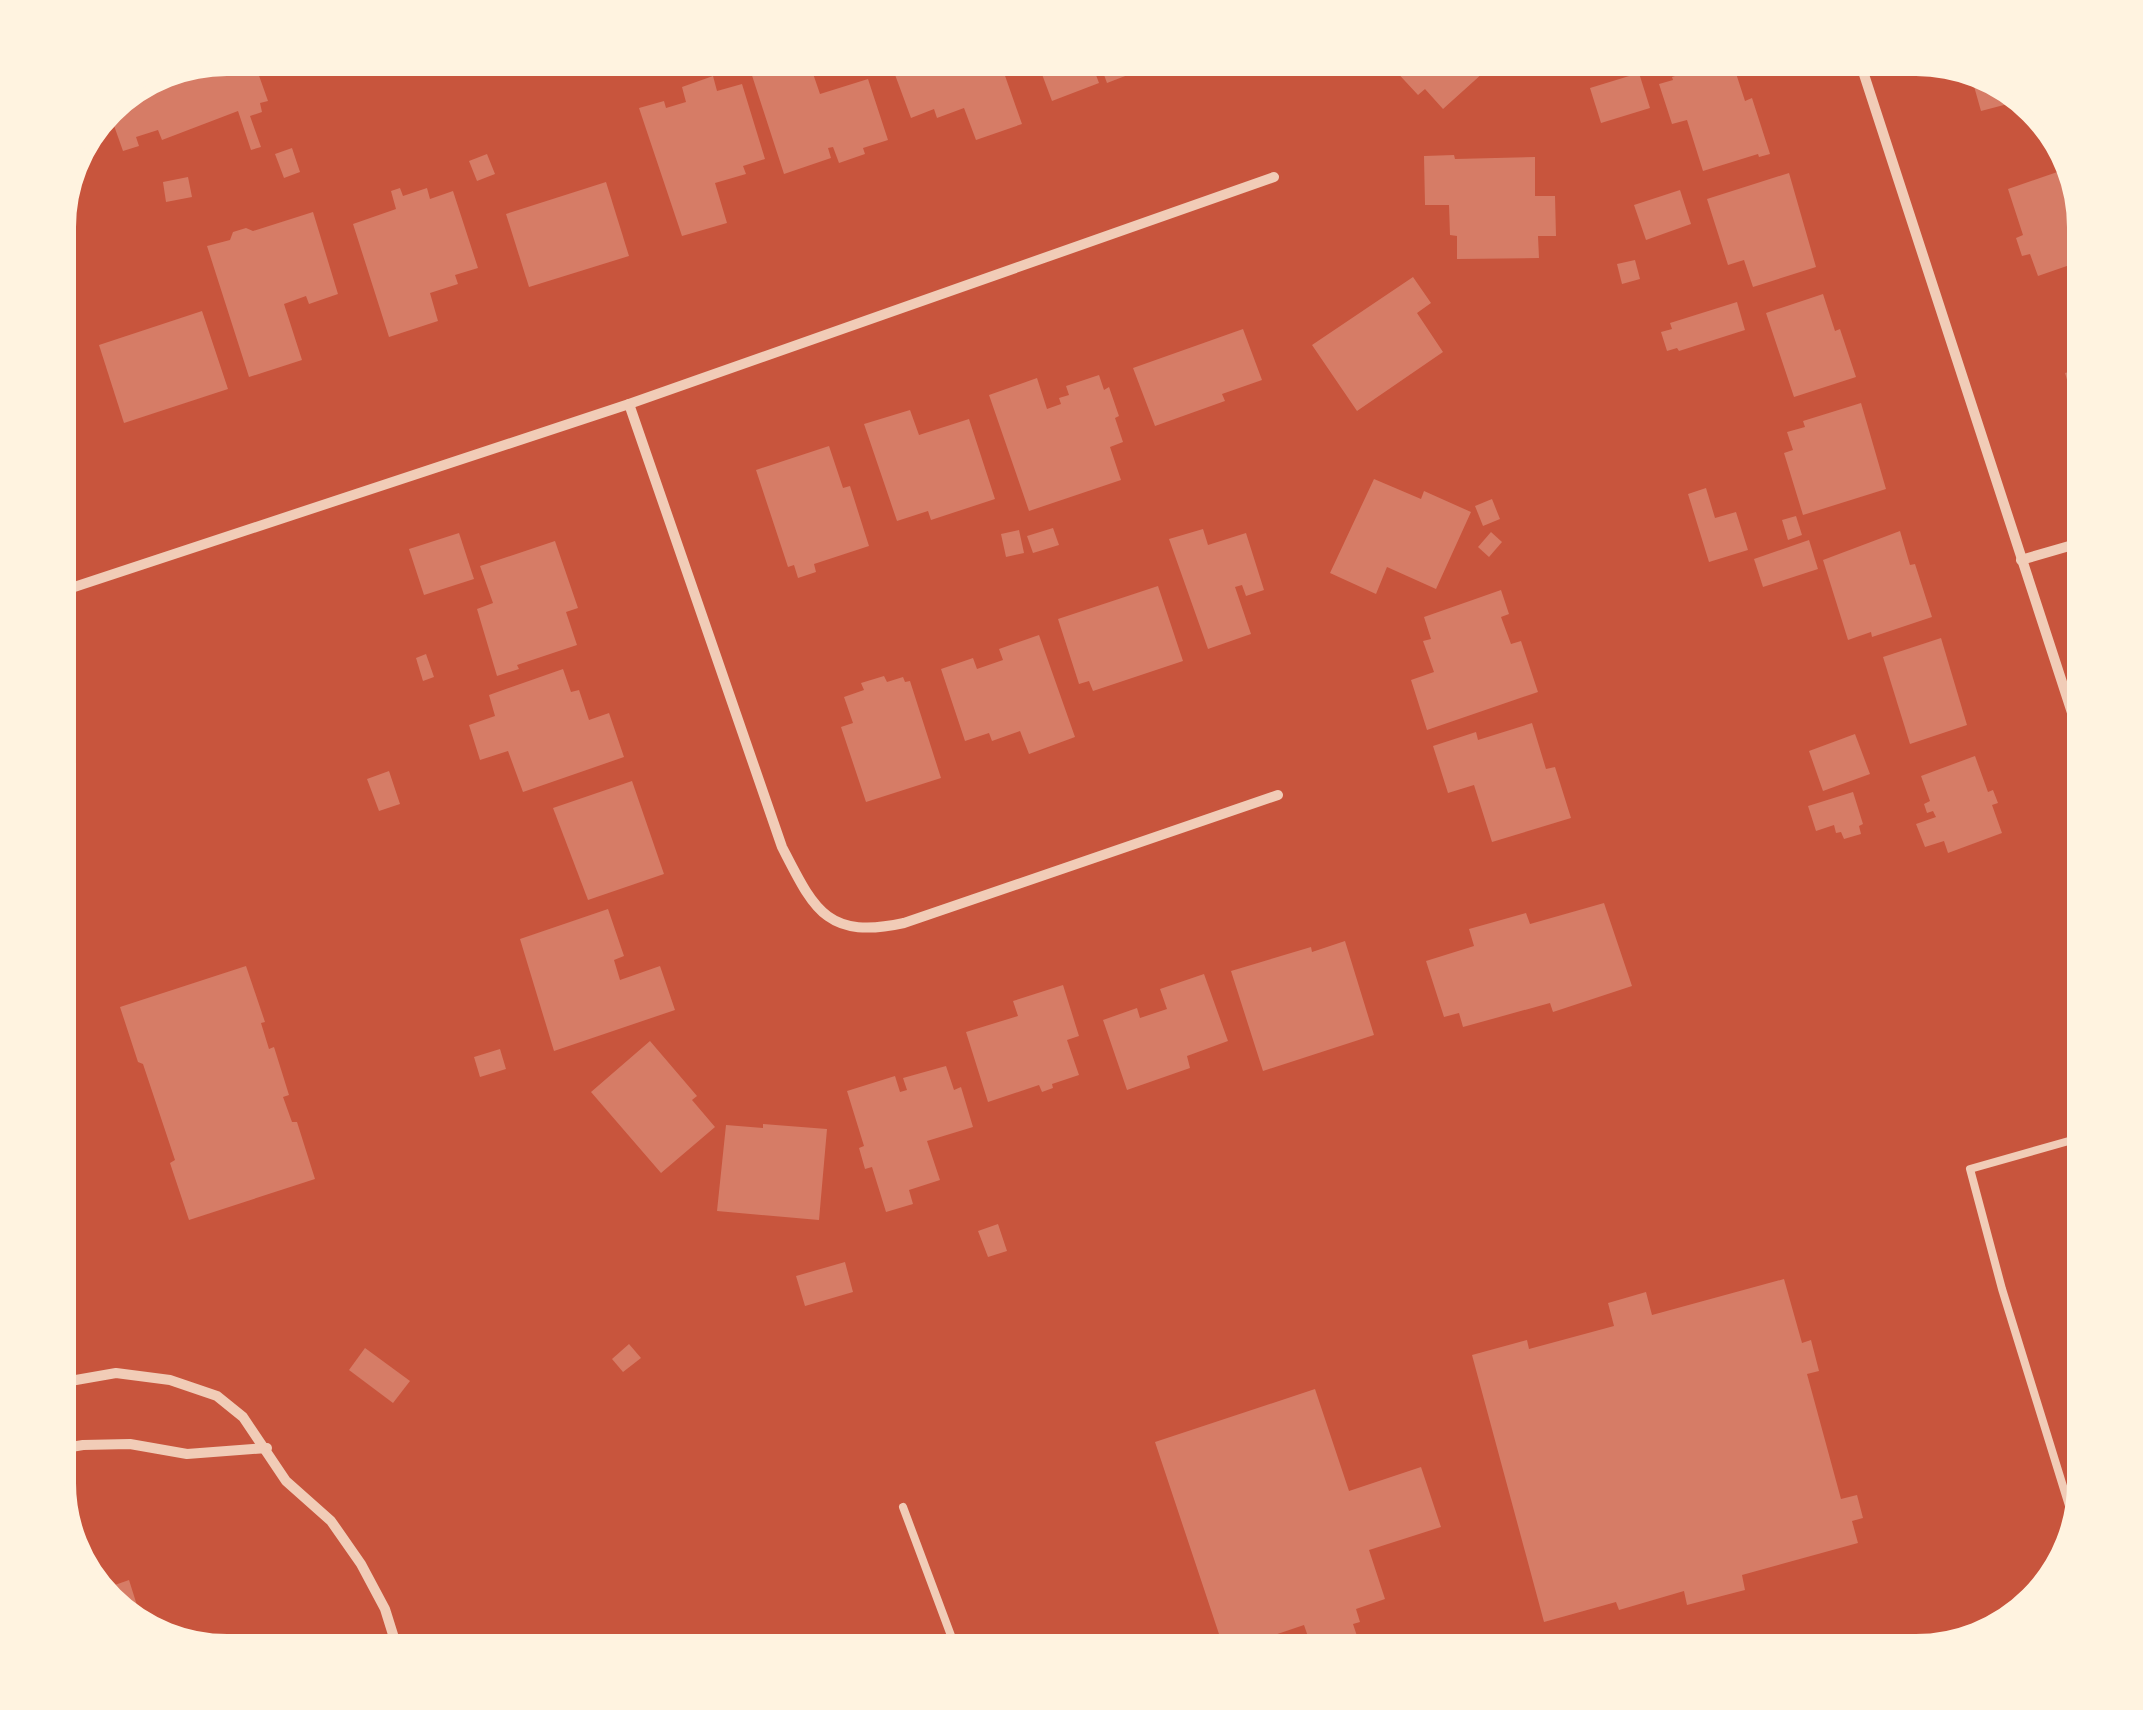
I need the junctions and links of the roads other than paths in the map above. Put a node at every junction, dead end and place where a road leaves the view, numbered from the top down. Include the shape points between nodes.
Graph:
1 (1863, 70) edge
2 (1274, 177) dead end
3 (629, 404) junction
4 (2073, 545) edge
5 (2021, 560) junction
6 (70, 588) edge
7 (2073, 717) edge
8 (1278, 795) dead end
9 (2073, 1140) edge
10 (70, 1381) edge
11 (70, 1447) edge
12 (266, 1448) junction
13 (904, 1507) dead end
14 (2070, 1510) edge
15 (394, 1640) edge
16 (952, 1640) edge

1 - 5 street
2 - 3 street
3 - 6 street
3 - 8 street via 782,847 828,919 874,930 904,924
4 - 5 street
5 - 7 street
9 - 14 lane via 1970,1169
10 - 12 street via 116,1373 170,1380 217,1396
11 - 12 street via 130,1444 186,1454
12 - 15 street via 286,1481 330,1520 362,1564
13 - 16 lane

